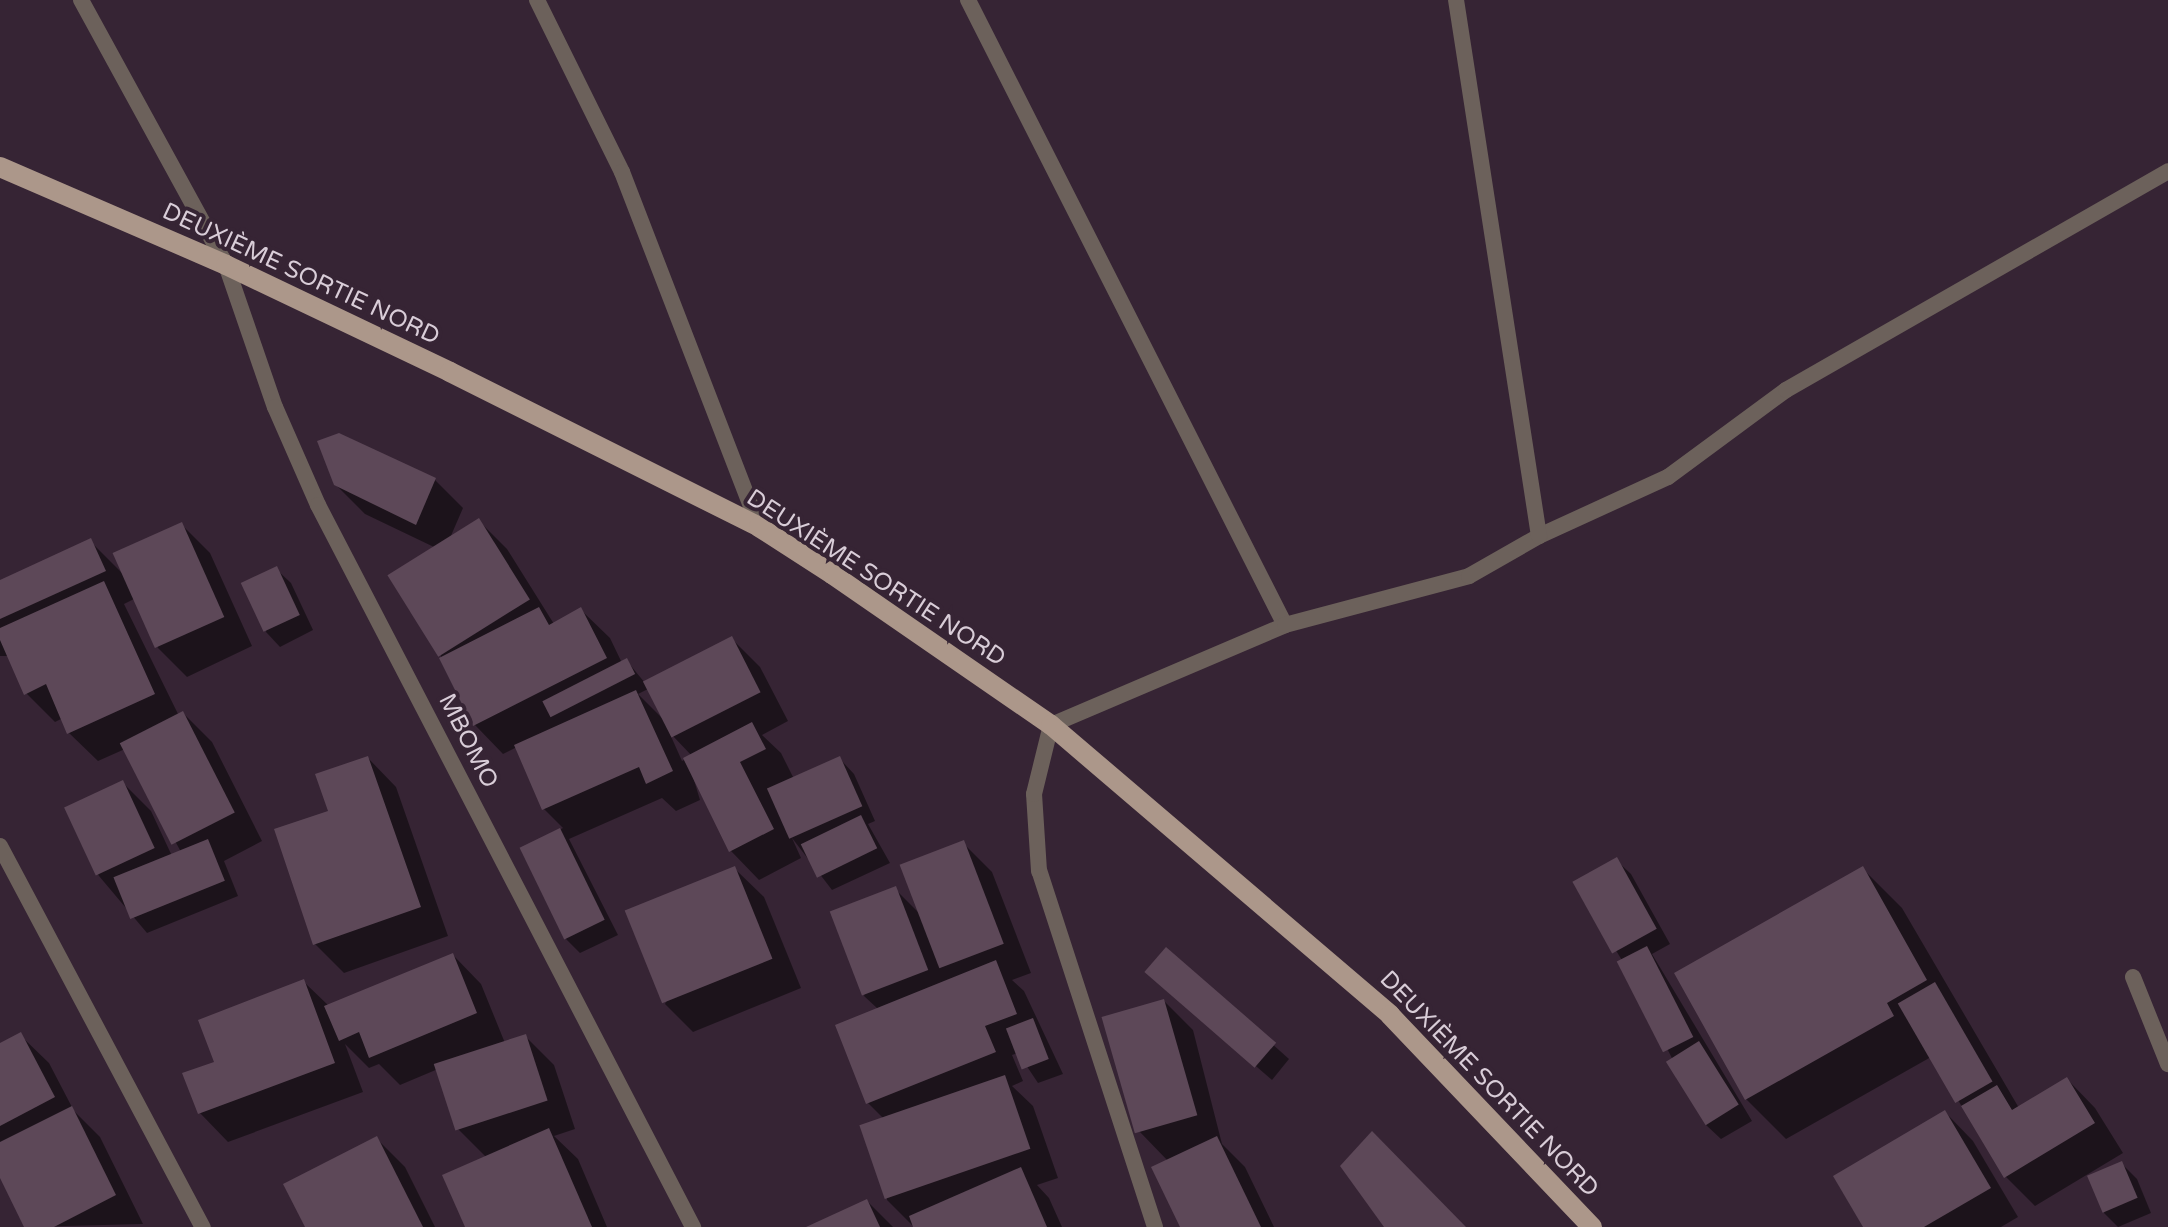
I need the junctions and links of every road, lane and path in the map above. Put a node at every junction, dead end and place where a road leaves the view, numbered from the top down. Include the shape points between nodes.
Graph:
1 (81, 0) edge
2 (537, 0) edge
3 (968, 0) edge
4 (1456, 0) edge
5 (0, 167) edge
6 (2168, 171) edge
7 (226, 265) junction
8 (759, 527) junction
9 (1539, 536) junction
10 (1285, 625) junction
11 (1051, 725) junction
12 (0, 846) edge
13 (2133, 977) dead end
14 (2168, 1064) edge
15 (203, 1227) edge
16 (693, 1227) edge
17 (1155, 1227) edge
18 (1592, 1227) edge

1 - 7 street, MBOMO
2 - 8 street via 622,172
3 - 10 street
4 - 9 street
5 - 7 main road, DEUXIÈME SORTIE NORD
6 - 9 street via 1867,341 1636,496
7 - 8 main road, DEUXIÈME SORTIE NORD
7 - 16 street, MBOMO via 275,407 318,505
8 - 11 main road, DEUXIÈME SORTIE NORD
9 - 10 street via 1469,576
10 - 11 street
11 - 17 street via 1034,794 1039,871
11 - 18 main road, DEUXIÈME SORTIE NORD via 1390,1015
12 - 15 street
13 - 14 street

